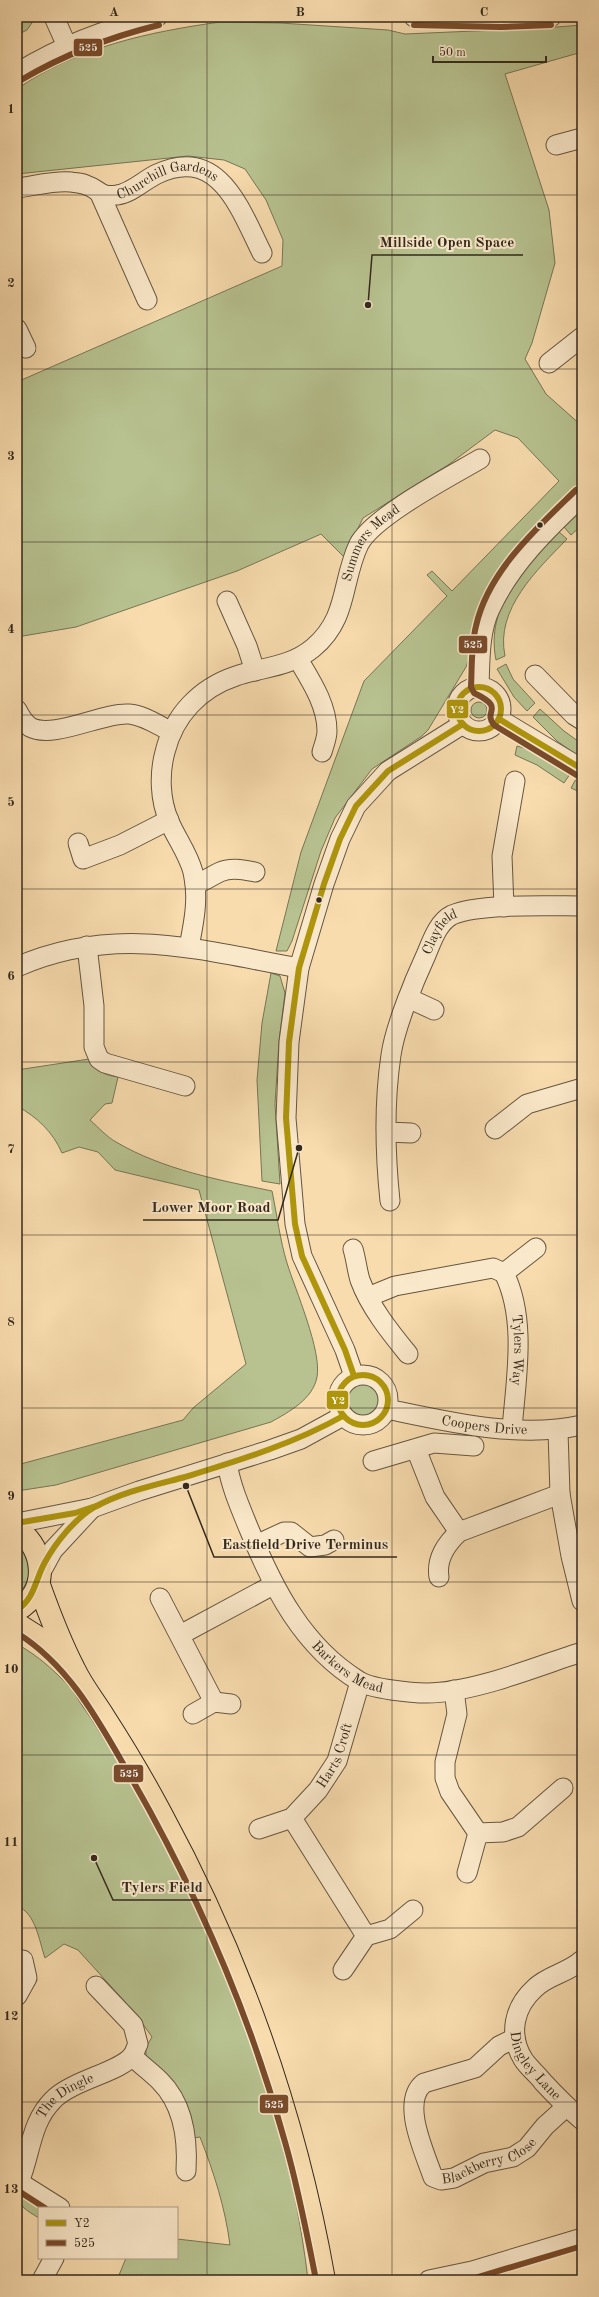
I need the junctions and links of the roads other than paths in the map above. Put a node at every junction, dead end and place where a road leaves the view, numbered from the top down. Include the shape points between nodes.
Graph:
1 (54, 17) edge
2 (157, 17) edge
3 (414, 17) edge
4 (551, 17) edge
5 (67, 46) junction
6 (17, 73) edge
7 (582, 138) edge
8 (556, 145) dead end
9 (17, 188) edge
10 (100, 194) junction
11 (262, 253) dead end
12 (147, 300) dead end
13 (17, 328) edge
14 (582, 337) edge
15 (26, 348) dead end
16 (549, 362) dead end
17 (480, 460) dead end
18 (582, 496) edge
19 (227, 601) dead end
20 (298, 659) junction
21 (255, 671) junction
22 (536, 675) dead end
23 (479, 687) junction
24 (17, 710) edge
25 (499, 719) junction
26 (582, 720) edge
27 (463, 724) junction
28 (172, 732) junction
29 (322, 752) dead end
30 (582, 770) edge
31 (515, 781) dead end
32 (169, 820) junction
33 (78, 843) dead end
34 (255, 872) dead end
35 (195, 884) junction
36 (582, 906) edge
37 (504, 907) junction
38 (87, 946) junction
39 (189, 947) junction
40 (17, 967) edge
41 (299, 968) junction
42 (408, 998) junction
43 (434, 1010) dead end
44 (185, 1086) dead end
45 (582, 1088) edge
46 (495, 1129) dead end
47 (387, 1132) junction
48 (411, 1133) dead end
49 (390, 1200) dead end
50 (536, 1248) dead end
51 (353, 1249) dead end
52 (504, 1273) junction
53 (368, 1297) junction
54 (408, 1354) dead end
55 (354, 1376) junction
56 (387, 1408) junction
57 (343, 1416) junction
58 (582, 1425) edge
59 (512, 1429) junction
60 (558, 1431) junction
61 (474, 1446) dead end
62 (416, 1450) junction
63 (373, 1461) dead end
64 (227, 1464) junction
65 (560, 1494) junction
66 (92, 1508) junction
67 (17, 1523) edge
68 (17, 1529) edge
69 (459, 1532) junction
70 (334, 1540) dead end
71 (256, 1545) junction
72 (576, 1554) edge
73 (439, 1577) dead end
74 (40, 1578) junction
75 (273, 1585) junction
76 (160, 1598) dead end
77 (582, 1601) edge
78 (17, 1610) edge
79 (17, 1624) edge
80 (180, 1635) junction
81 (582, 1652) edge
82 (74, 1670) junction
83 (360, 1682) junction
84 (454, 1690) junction
85 (193, 1714) dead end
86 (563, 1788) dead end
87 (292, 1818) junction
88 (259, 1829) dead end
89 (478, 1833) junction
90 (467, 1873) dead end
91 (413, 1910) dead end
92 (366, 1936) junction
93 (23, 1960) dead end
94 (582, 1960) edge
95 (343, 1970) dead end
96 (96, 1986) dead end
97 (17, 1996) edge
98 (515, 2038) junction
99 (132, 2056) junction
100 (566, 2107) junction
101 (582, 2120) edge
102 (186, 2171) dead end
103 (18, 2181) edge
104 (58, 2207) edge
105 (582, 2238) edge
106 (53, 2259) edge
107 (42, 2280) edge
108 (324, 2280) edge
109 (429, 2280) edge

1 - 5 street
2 - 5 street via 123,24
3 - 4 street
5 - 6 street
7 - 8 street
9 - 10 street, Churchill Gardens via 69,182 87,185
10 - 11 street, Churchill Gardens via 123,193 158,174 181,166 201,170 217,176 232,193
10 - 12 street, Churchill Gardens
13 - 15 street
14 - 16 street
17 - 20 street, Summers Mead via 375,524 366,534 354,557 341,609 315,646
18 - 23 street via 556,520 518,564 489,610 481,641
19 - 21 street
20 - 21 street, Summers Mead
20 - 29 street via 314,686 326,716 328,732
21 - 28 street, Summers Mead via 216,684 201,694 181,715
22 - 26 street via 574,715
23 - 25 street via 486,688 498,697 501,704
23 - 27 street via 471,689 459,700 458,716
24 - 28 street via 30,726 37,729 75,726 123,714 139,716
25 - 27 street via 495,725 482,731 475,731
25 - 30 street
27 - 41 street via 388,771 356,806 340,839 324,884
28 - 32 street, Summers Mead via 165,752 162,773 163,800
31 - 37 street via 502,856
32 - 33 street via 120,845 83,859
32 - 35 street, Summers Mead via 188,856
34 - 35 street via 232,869
35 - 39 street, Summers Mead via 195,914
36 - 37 street, Clayfield
37 - 42 street, Clayfield via 466,911 451,916 438,929
38 - 39 street via 139,943
38 - 40 street via 60,952
38 - 44 street via 94,1006 94,1046 99,1059 105,1063
39 - 41 street
41 - 55 street via 289,1042 286,1118 295,1224 302,1256 345,1350
42 - 43 street
42 - 47 street, Clayfield via 391,1054
45 - 46 street via 528,1104
47 - 48 street
47 - 49 street, Clayfield
50 - 52 street
51 - 53 street via 360,1280
52 - 53 street via 493,1268 395,1286
52 - 59 street, Tylers Way via 510,1285 517,1326 517,1368
53 - 54 street
55 - 56 street via 364,1374 373,1376 381,1382 389,1399
55 - 57 street via 340,1388 338,1402
56 - 57 street via 379,1420 367,1426 349,1422
56 - 59 street, Coopers Drive via 472,1425
57 - 64 street via 301,1439
58 - 60 street, Coopers Drive
59 - 60 street, Coopers Drive
60 - 65 street
61 - 62 street via 434,1443
62 - 63 street
62 - 69 street via 435,1497
64 - 66 street
64 - 71 street, Barkers Mead via 231,1483
65 - 69 street
65 - 72 street
66 - 67 street
66 - 74 street via 53,1550
68 - 74 main road via 35,1546 40,1558
69 - 73 street via 449,1541 441,1556
70 - 71 street via 325,1545 310,1547 291,1532 284,1532
71 - 75 street, Barkers Mead
72 - 77 street
74 - 78 main road via 33,1596
74 - 82 main road
75 - 80 street
75 - 83 street, Barkers Mead via 301,1630 328,1657
76 - 80 street
79 - 82 main road via 46,1643
80 - 85 street via 222,1703
81 - 84 street, Barkers Mead
82 - 108 main road via 160,1812 196,1881 235,1967 285,2109 307,2190
83 - 84 street, Barkers Mead via 394,1690 427,1693
83 - 87 street, Harts Croft via 337,1761 318,1790
84 - 89 street via 457,1714 445,1762 445,1778 450,1792
86 - 89 street via 518,1827 503,1832
87 - 88 street, Harts Croft
87 - 92 street
89 - 90 street
91 - 92 street via 390,1928
92 - 95 street
93 - 97 street via 27,1978
94 - 98 street, Dingley Lane via 576,1966 544,1981 522,2001 515,2018
96 - 99 street via 133,2025 138,2039
98 - 100 street, Dingley Lane via 524,2059
98 - 100 street, Blackberry Close via 499,2046 475,2068 424,2083 418,2088 413,2102 415,2120 433,2177 441,2180 454,2178 484,2163 513,2157 527,2148 545,2126
99 - 102 street via 160,2081 179,2110 186,2139
99 - 103 street, The Dingle via 121,2064 75,2084 53,2100 37,2122
100 - 101 street, Dingley Lane
103 - 104 street
105 - 109 street via 472,2271
106 - 107 street

